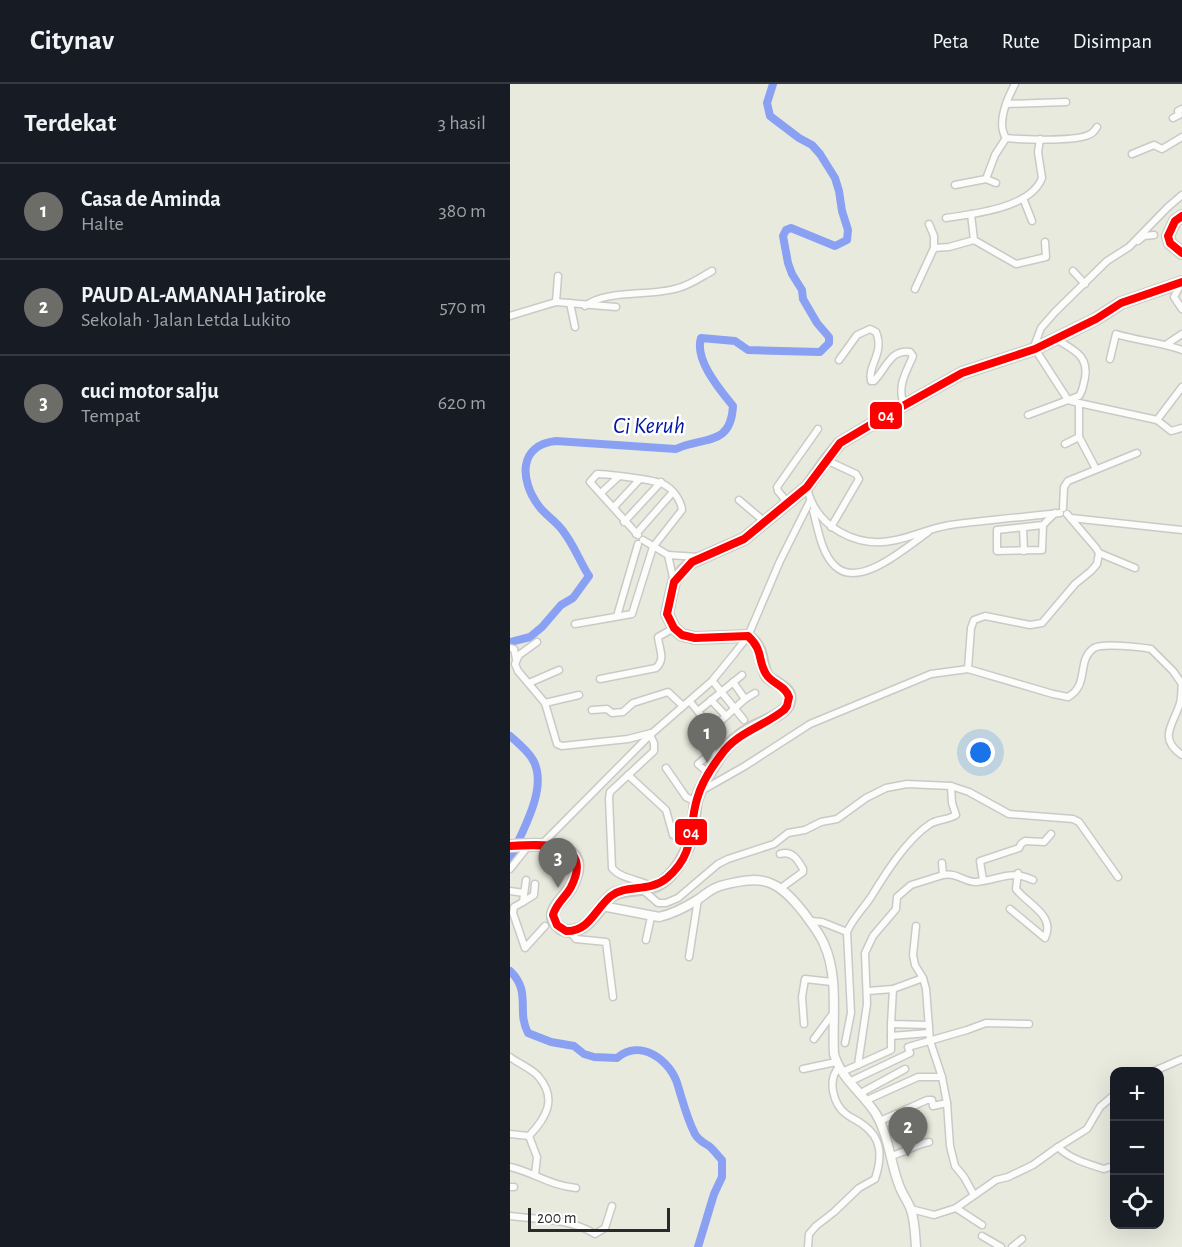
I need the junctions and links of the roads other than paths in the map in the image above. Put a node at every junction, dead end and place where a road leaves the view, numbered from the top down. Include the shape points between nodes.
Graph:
1 (1015, 84) edge
2 (1066, 102) dead end
3 (1006, 104) junction
4 (1178, 114) edge
5 (1182, 123) edge
6 (1097, 127) dead end
7 (1182, 137) edge
8 (1006, 138) junction
9 (1040, 139) junction
10 (1132, 154) dead end
11 (986, 179) junction
12 (996, 183) dead end
13 (956, 185) dead end
14 (1182, 195) edge
15 (1023, 198) junction
16 (970, 214) junction
17 (1182, 216) edge
18 (946, 218) dead end
19 (1032, 221) dead end
20 (929, 224) dead end
21 (1154, 235) dead end
22 (974, 240) junction
23 (1045, 242) dead end
24 (1129, 247) junction
25 (934, 248) junction
26 (1182, 253) edge
27 (712, 271) dead end
28 (1073, 271) dead end
29 (558, 276) dead end
30 (1182, 282) edge
31 (1085, 284) junction
32 (915, 289) dead end
33 (556, 302) junction
34 (570, 303) junction
35 (585, 306) junction
36 (616, 307) dead end
37 (1182, 309) edge
38 (510, 316) edge
39 (576, 327) dead end
40 (1182, 334) edge
41 (1055, 339) junction
42 (1167, 344) junction
43 (1034, 349) junction
44 (1182, 350) edge
45 (1110, 359) dead end
46 (839, 360) dead end
47 (1182, 387) edge
48 (1068, 400) junction
49 (1079, 403) junction
50 (904, 406) junction
51 (1028, 415) dead end
52 (1156, 420) junction
53 (1182, 428) edge
54 (818, 429) dead end
55 (1079, 437) junction
56 (1065, 444) dead end
57 (1137, 453) dead end
58 (826, 459) junction
59 (1096, 469) junction
60 (618, 477) junction
61 (639, 480) junction
62 (661, 482) junction
63 (807, 487) junction
64 (673, 492) junction
65 (601, 493) junction
66 (739, 500) dead end
67 (810, 501) junction
68 (789, 503) junction
69 (614, 507) junction
70 (1063, 513) junction
71 (624, 522) junction
72 (766, 522) junction
73 (1043, 525) junction
74 (831, 527) junction
75 (933, 528) junction
76 (1023, 528) junction
77 (1182, 530) edge
78 (637, 535) junction
79 (641, 542) junction
80 (653, 548) junction
81 (1024, 551) junction
82 (1099, 553) junction
83 (668, 555) junction
84 (701, 557) junction
85 (1136, 568) dead end
86 (674, 582) junction
87 (617, 616) junction
88 (575, 624) dead end
89 (674, 628) junction
90 (748, 636) junction
91 (537, 642) dead end
92 (510, 648) edge
93 (516, 659) junction
94 (968, 669) junction
95 (560, 670) dead end
96 (742, 675) dead end
97 (600, 679) dead end
98 (733, 682) junction
99 (529, 683) junction
100 (1182, 683) edge
101 (715, 684) dead end
102 (721, 692) junction
103 (755, 693) dead end
104 (579, 694) dead end
105 (745, 699) junction
106 (711, 700) junction
107 (545, 703) junction
108 (692, 704) dead end
109 (683, 706) junction
110 (735, 708) junction
111 (592, 710) dead end
112 (698, 711) junction
113 (726, 716) junction
114 (744, 720) dead end
115 (712, 728) junction
116 (653, 733) junction
117 (1182, 755) edge
118 (666, 768) dead end
119 (710, 774) junction
120 (628, 775) junction
121 (951, 786) junction
122 (698, 797) junction
123 (1051, 834) dead end
124 (691, 837) junction
125 (533, 845) junction
126 (510, 846) edge
127 (780, 854) dead end
128 (942, 863) dead end
129 (510, 869) edge
130 (1018, 873) junction
131 (943, 875) junction
132 (1118, 877) dead end
133 (526, 880) dead end
134 (983, 880) junction
135 (1033, 880) dead end
136 (535, 884) dead end
137 (781, 888) junction
138 (649, 889) junction
139 (510, 891) edge
140 (524, 893) junction
141 (698, 899) junction
142 (523, 902) junction
143 (602, 906) junction
144 (1010, 909) dead end
145 (651, 917) junction
146 (811, 921) junction
147 (545, 926) dead end
148 (916, 926) dead end
149 (569, 931) junction
150 (847, 932) junction
151 (646, 940) dead end
152 (689, 957) dead end
153 (923, 978) junction
154 (832, 982) junction
155 (893, 989) junction
156 (868, 991) junction
157 (613, 997) dead end
158 (834, 1012) junction
159 (804, 1024) dead end
160 (891, 1024) junction
161 (929, 1024) junction
162 (1029, 1024) dead end
163 (929, 1033) junction
164 (891, 1036) junction
165 (814, 1039) dead end
166 (930, 1041) junction
167 (845, 1043) dead end
168 (510, 1057) edge
169 (1182, 1059) edge
170 (858, 1065) junction
171 (839, 1067) junction
172 (1162, 1067) edge
173 (803, 1069) dead end
174 (905, 1069) dead end
175 (942, 1077) junction
176 (849, 1082) junction
177 (859, 1094) junction
178 (1110, 1098) edge
179 (867, 1100) junction
180 (947, 1103) junction
181 (880, 1121) junction
182 (510, 1134) edge
183 (529, 1136) junction
184 (929, 1142) dead end
185 (1058, 1147) junction
186 (891, 1156) junction
187 (510, 1167) edge
188 (1110, 1167) dead end
189 (535, 1175) junction
190 (576, 1188) dead end
191 (974, 1195) junction
192 (612, 1206) dead end
193 (956, 1208) junction
194 (911, 1209) junction
195 (510, 1216) edge
196 (982, 1225) dead end
197 (981, 1236) dead end
198 (1022, 1239) dead end
199 (808, 1247) edge
200 (916, 1247) edge
201 (1001, 1247) edge
202 (1012, 1247) edge

1 - 3 street
2 - 3 street
3 - 8 street via 1001,129
4 - 5 street
6 - 9 street via 1086,136
7 - 10 street via 1161,149 1154,145
8 - 9 street
8 - 11 street
9 - 15 street via 1042,178
11 - 12 street
11 - 13 street
14 - 24 street
15 - 16 street
15 - 19 street
16 - 18 street
16 - 22 street
17 - 26 highway via 1168,236
20 - 25 street
21 - 24 street via 1144,236
22 - 23 street via 1016,264 1046,257
22 - 25 street
24 - 31 street via 1107,261
25 - 32 street
27 - 35 street via 678,288 606,297
28 - 31 street
29 - 33 street
30 - 37 street via 1174,297
30 - 41 highway via 1121,303
31 - 43 street via 1041,328
33 - 34 street
33 - 38 street
34 - 35 street
34 - 39 street
35 - 36 street
40 - 42 street
41 - 43 highway
41 - 48 street via 1085,363 1081,394
42 - 44 street
42 - 45 street via 1116,334
43 - 48 street
43 - 50 highway via 962,373
46 - 50 street via 857,334 870,329 878,335 879,346 871,381 881,374 891,357 910,352 914,356 900,387
47 - 52 street
48 - 49 street
48 - 51 street
49 - 52 street
49 - 55 street
50 - 58 highway via 848,438
52 - 53 street via 1171,430
54 - 68 street via 777,487
55 - 56 street
55 - 59 street
57 - 59 street
58 - 63 highway
58 - 74 street via 859,479
59 - 70 street via 1065,484
60 - 61 street
60 - 65 street
60 - 65 street via 597,474 590,482
61 - 62 street
61 - 69 street
62 - 64 street
62 - 71 street
63 - 67 street
63 - 68 highway
64 - 78 street
64 - 80 street via 682,510
65 - 69 street
66 - 72 street
67 - 74 street
67 - 75 street via 826,553 834,566 847,572 862,572 882,564
67 - 90 street
68 - 72 highway
69 - 71 street
70 - 73 street
70 - 75 street
70 - 77 street
70 - 82 street
71 - 78 street
72 - 84 highway via 738,543
73 - 76 street
73 - 81 street via 1042,550
74 - 75 street via 854,538 883,542
76 - 81 street
76 - 81 street via 997,530 996,541 997,551
78 - 79 street via 635,540
79 - 80 street
79 - 87 street
80 - 83 street
80 - 87 street via 634,612
82 - 85 street
82 - 94 street via 1091,571 1042,622 1030,625 985,616 974,620
83 - 84 street
83 - 86 street
84 - 86 highway
86 - 89 highway via 667,614
87 - 88 street
89 - 90 highway via 695,638
89 - 97 street via 658,638 662,656 657,668
90 - 109 street via 712,681
90 - 119 highway via 758,647 768,676 787,691 789,702 775,716 735,740
91 - 93 street
92 - 93 street via 514,649
93 - 99 street via 518,671
94 - 100 street via 1068,697 1080,687 1086,658 1093,649 1142,647 1151,649
94 - 122 street via 931,674 828,715
95 - 99 street
96 - 98 street
98 - 102 street
98 - 105 street
99 - 107 street
100 - 117 street via 1180,703 1169,730 1171,746
101 - 102 street
102 - 106 street
102 - 110 street
103 - 105 street
104 - 107 street
105 - 110 street
106 - 112 street
106 - 113 street
107 - 116 street via 554,740 562,746
108 - 112 street
109 - 111 street via 668,692 633,703 623,712
109 - 116 street
110 - 113 street
110 - 114 street
112 - 115 street
113 - 115 street
115 - 119 street via 716,734 715,747 698,764
116 - 120 street via 654,751
116 - 125 street
118 - 122 street via 686,797
119 - 122 highway
120 - 124 street via 666,810 673,835
120 - 138 street via 610,792 612,868 620,875 642,881
121 - 132 street via 1009,814 1078,822
121 - 138 street via 906,784 875,792 837,819 788,833 774,844 718,864 678,898 658,903
121 - 150 street via 956,815 935,821 916,836 886,872
122 - 124 highway
123 - 134 street via 1044,842 1025,841 1019,848 980,861
124 - 138 highway via 676,868
125 - 126 highway
125 - 129 street
125 - 149 highway via 563,847 574,856 575,878 557,903 553,916 560,928
127 - 137 street via 791,854 803,870
128 - 131 street
130 - 134 street
130 - 135 street
130 - 144 street via 1016,889 1045,918 1045,938
131 - 134 street
131 - 156 street via 911,885 897,897 896,909 867,946
133 - 140 street
136 - 142 street via 534,895
137 - 141 street via 752,880 720,886
137 - 146 street
138 - 143 highway via 616,893
139 - 140 street
140 - 142 street
141 - 145 street via 666,916
141 - 152 street
142 - 147 street via 514,907 513,913 525,948
143 - 145 street
143 - 149 highway via 586,925
145 - 151 street
146 - 150 street
146 - 154 street via 829,958
148 - 153 street via 913,955
149 - 157 street via 576,939 606,942
150 - 167 street via 851,1013
153 - 155 street
153 - 161 street
154 - 158 street
154 - 159 street via 805,979
155 - 156 street
155 - 160 street
156 - 170 street
158 - 165 street
158 - 171 street via 834,1047
160 - 161 street
160 - 164 street
161 - 163 street
162 - 166 street via 986,1023
163 - 164 street
163 - 166 street
164 - 170 street via 891,1050
166 - 175 street
166 - 176 street via 908,1047 910,1053
168 - 183 street via 537,1075 549,1102 541,1125
169 - 172 street
170 - 171 street
171 - 173 street
171 - 176 street
171 - 199 street via 833,1076 835,1098 845,1114 873,1133 880,1162 875,1179 859,1188 809,1234
174 - 177 street
175 - 179 street via 918,1077
175 - 180 street
176 - 177 street
177 - 179 street
178 - 185 street via 1087,1129
179 - 181 street
180 - 181 street via 933,1106 932,1100 927,1100
180 - 191 street via 955,1166
181 - 186 street
182 - 183 street
183 - 189 street via 537,1157
184 - 186 street
185 - 188 street via 1091,1165
185 - 191 street via 1034,1165 996,1180
186 - 194 street via 899,1186
187 - 189 street
189 - 190 street
191 - 193 street
192 - 195 street via 605,1228 595,1234 583,1226
193 - 194 street via 934,1215
193 - 196 street
194 - 200 street
197 - 201 street
198 - 202 street

